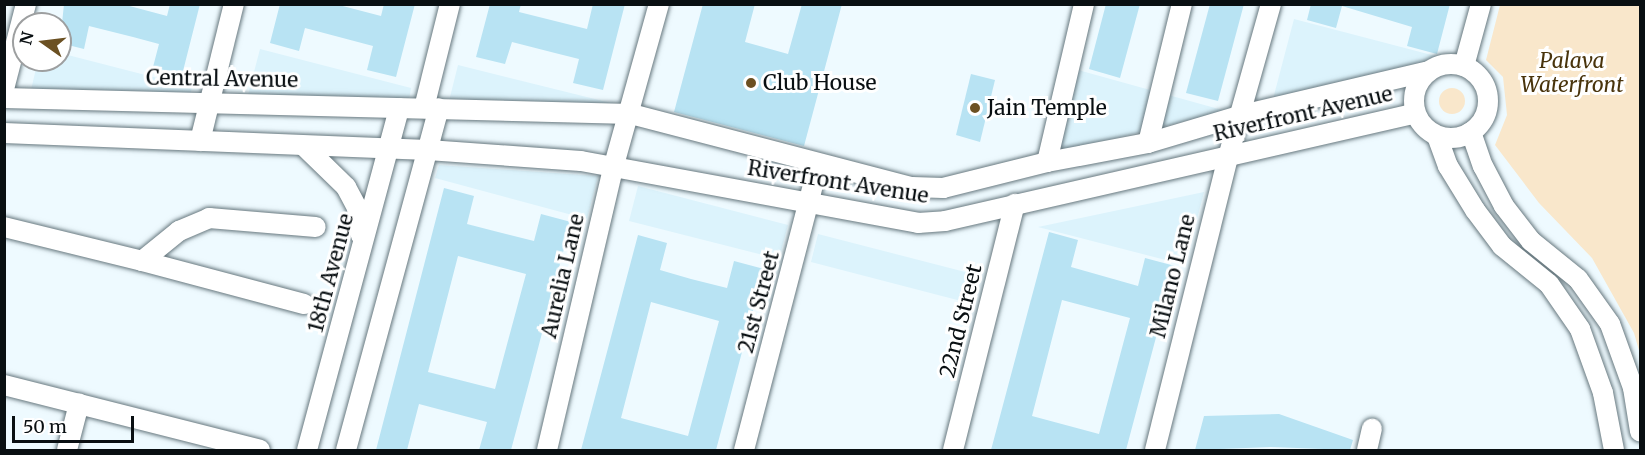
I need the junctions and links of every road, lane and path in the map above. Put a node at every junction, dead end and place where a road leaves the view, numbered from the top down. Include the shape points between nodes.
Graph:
1 (26, 4) edge
2 (234, 4) edge
3 (450, 4) edge
4 (659, 4) edge
5 (1084, 4) edge
6 (1182, 4) edge
7 (1271, 4) edge
8 (1481, 4) edge
9 (1464, 66) junction
10 (1426, 72) junction
11 (4, 89) edge
12 (4, 98) edge
13 (208, 103) junction
14 (399, 108) junction
15 (431, 108) junction
16 (1415, 113) junction
17 (631, 114) junction
18 (1242, 115) junction
19 (1471, 132) junction
20 (4, 133) edge
21 (1437, 136) junction
22 (200, 141) junction
23 (1148, 143) junction
24 (304, 146) junction
25 (388, 150) junction
26 (428, 150) junction
27 (1228, 157) junction
28 (1047, 162) junction
29 (614, 165) junction
30 (818, 165) junction
31 (1015, 204) junction
32 (810, 205) junction
33 (4, 227) edge
34 (316, 227) dead end
35 (362, 250) junction
36 (142, 261) junction
37 (304, 304) dead end
38 (4, 385) edge
39 (79, 404) junction
40 (1640, 426) edge
41 (1610, 427) junction
42 (1372, 429) dead end
43 (67, 450) edge
44 (260, 450) edge
45 (307, 450) edge
46 (346, 450) edge
47 (547, 450) edge
48 (744, 450) edge
49 (953, 450) edge
50 (1155, 450) edge
51 (1367, 450) edge
52 (1614, 450) edge

1 - 11 street
2 - 13 street
3 - 15 street
4 - 17 street, Aurelia Lane
5 - 28 street
6 - 23 street
7 - 18 street, Milano Lane
8 - 9 street
9 - 10 street via 1452,64
9 - 19 street via 1474,72 1487,91 1486,114
10 - 16 street via 1414,93
10 - 18 street, Riverfront Avenue
12 - 13 street, Central Avenue
13 - 14 street, Central Avenue
13 - 22 street
14 - 15 street, Central Avenue
14 - 25 street, 18th Avenue
15 - 17 street, Riverfront Avenue
15 - 26 street
16 - 21 street via 1426,129
16 - 27 street, Riverfront Avenue
17 - 29 street, Aurelia Lane
17 - 30 street, Riverfront Avenue
18 - 23 street, Riverfront Avenue
18 - 27 street, Milano Lane
19 - 21 street via 1449,139
19 - 40 street via 1504,206 1532,241 1578,279 1610,324 1633,388
20 - 22 street
21 - 41 street via 1448,166 1502,246 1549,284 1580,329 1603,393
22 - 24 street
23 - 28 street, Riverfront Avenue
24 - 25 street
24 - 35 street via 346,187 357,208
25 - 26 street, Riverfront Avenue
25 - 35 street, 18th Avenue
26 - 29 street, Riverfront Avenue
26 - 46 street
27 - 31 street, Riverfront Avenue
27 - 50 street, Milano Lane
28 - 30 street, Riverfront Avenue via 943,188 912,188
29 - 32 street, Riverfront Avenue
29 - 47 street, Aurelia Lane
30 - 32 street, 21st Street
31 - 32 street, Riverfront Avenue via 945,221 918,223
31 - 49 street, 22nd Street
32 - 48 street, 21st Street
33 - 36 street
34 - 36 street via 209,218 179,231
35 - 45 street, 18th Avenue
36 - 37 street
38 - 39 street
39 - 43 street
39 - 44 street
40 - 41 street
41 - 52 street
42 - 51 street

